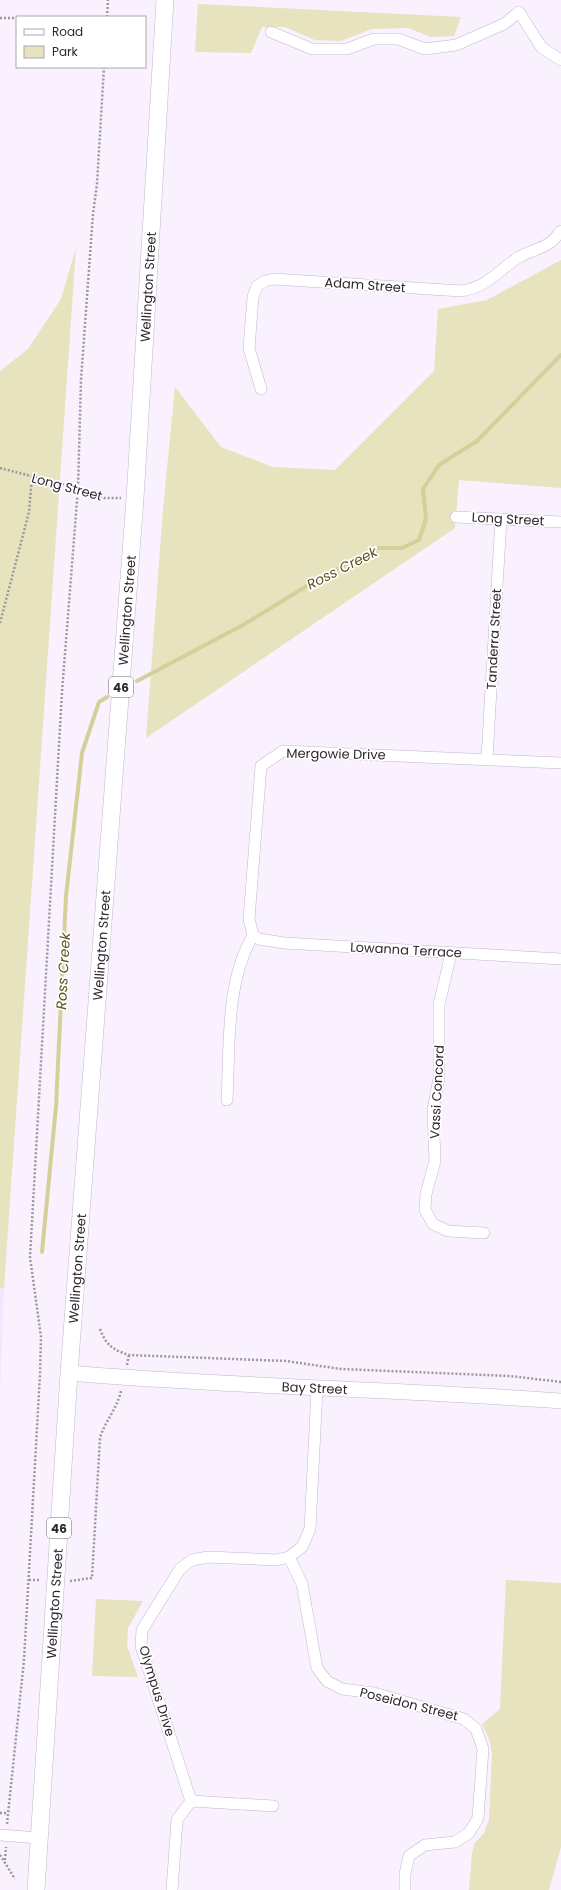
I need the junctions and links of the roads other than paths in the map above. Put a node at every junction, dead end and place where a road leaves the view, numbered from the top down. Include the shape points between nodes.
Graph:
1 (165, 0) edge
2 (519, 0) edge
3 (519, 12) junction
4 (271, 32) dead end
5 (561, 60) edge
6 (561, 231) edge
7 (261, 390) dead end
8 (456, 516) dead end
9 (501, 519) junction
10 (561, 522) edge
11 (488, 758) junction
12 (561, 763) edge
13 (253, 935) junction
14 (451, 953) junction
15 (561, 959) edge
16 (227, 1100) dead end
17 (484, 1233) dead end
18 (69, 1373) junction
19 (317, 1389) junction
20 (561, 1401) edge
21 (288, 1557) junction
22 (191, 1801) junction
23 (273, 1806) dead end
24 (3, 1836) edge
25 (39, 1838) junction
26 (36, 1890) edge
27 (172, 1890) edge
28 (405, 1890) edge

1 - 18 main road, Wellington Street / 46 via 135,499
2 - 3 street
3 - 4 street via 504,24 456,45 425,49 398,39 374,39 347,49 312,49
3 - 5 street via 542,48
6 - 7 street, Adam Street via 550,243 521,255 490,280 476,288 461,291 265,280 257,286 253,297 249,348
8 - 9 street, Long Street
9 - 10 street, Long Street
9 - 11 street, Tanderra Street
11 - 12 street, Mergowie Drive
11 - 13 street, Mergowie Drive via 283,751 261,766 249,919
13 - 14 street, Lowanna Terrace via 259,939 284,943
13 - 16 street via 241,962 231,1009
14 - 15 street, Lowanna Terrace
14 - 17 street, Vassi Concord via 439,1005 440,1072 433,1110 435,1162 426,1194 425,1210 433,1224 448,1231
18 - 19 street, Bay Street
18 - 25 main road, Wellington Street / 46
19 - 20 street, Bay Street
19 - 21 street via 310,1529 302,1547
21 - 22 street, Olympus Drive via 276,1560 208,1557 192,1560 180,1569 142,1630 141,1646
21 - 28 street, Poseidon Street via 302,1584 317,1668 327,1681 342,1689 374,1693 464,1719 476,1729 483,1749 478,1818 469,1833 455,1842 425,1845 409,1856
22 - 23 street
22 - 27 street via 177,1820
24 - 25 street
25 - 26 main road, Wellington Street / 46

